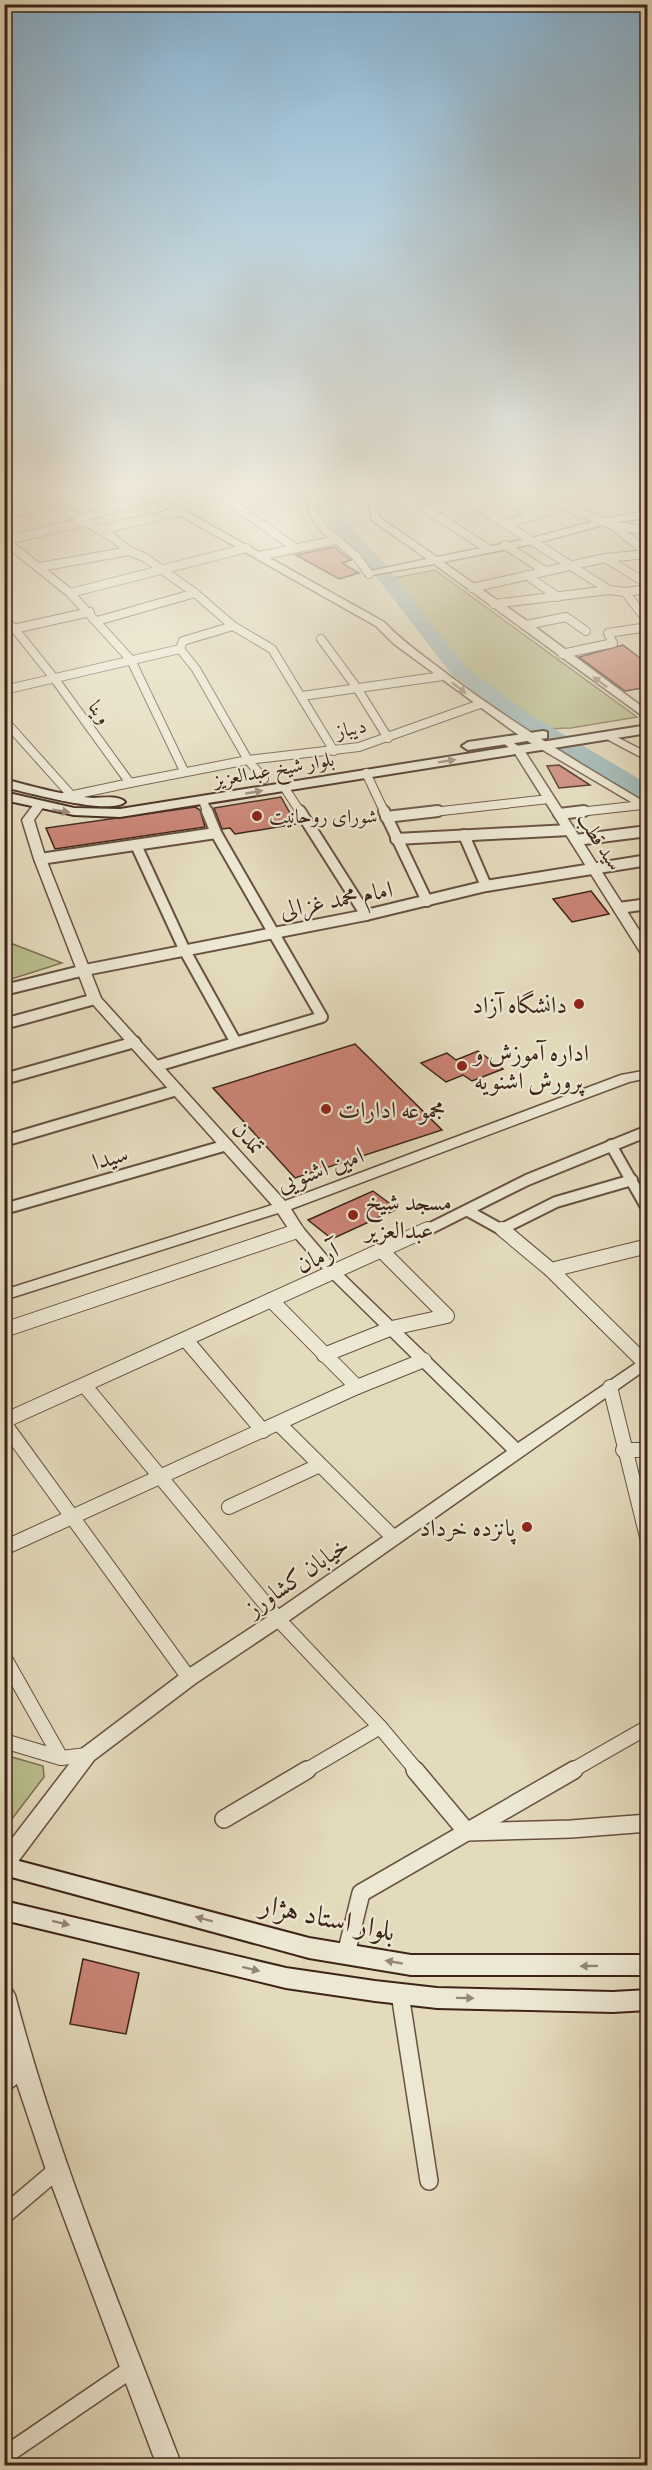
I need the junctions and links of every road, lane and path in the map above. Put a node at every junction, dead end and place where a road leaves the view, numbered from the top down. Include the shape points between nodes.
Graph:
1 (82, 604) edge
2 (156, 604) edge
3 (208, 604) edge
4 (346, 604) edge
5 (494, 604) edge
6 (635, 604) edge
7 (90, 612) junction
8 (4, 621) edge
9 (98, 621) junction
10 (648, 622) edge
11 (233, 626) junction
12 (526, 626) junction
13 (648, 627) edge
14 (9, 630) edge
15 (586, 631) dead end
16 (321, 639) dead end
17 (180, 649) junction
18 (562, 654) junction
19 (131, 660) junction
20 (443, 676) junction
21 (54, 678) junction
22 (357, 688) junction
23 (4, 690) edge
24 (302, 696) junction
25 (480, 705) junction
26 (648, 717) edge
27 (4, 720) edge
28 (648, 729) edge
29 (9, 730) edge
30 (607, 735) junction
31 (388, 738) junction
32 (505, 740) junction
33 (546, 741) junction
34 (518, 750) junction
35 (334, 751) junction
36 (648, 758) edge
37 (248, 760) junction
38 (184, 771) junction
39 (366, 773) junction
40 (264, 779) junction
41 (4, 783) edge
42 (130, 783) junction
43 (284, 787) junction
44 (45, 792) junction
45 (4, 796) edge
46 (68, 796) junction
47 (549, 799) junction
48 (203, 801) junction
49 (38, 806) junction
50 (645, 807) edge
51 (559, 814) junction
52 (386, 817) junction
53 (648, 831) edge
54 (216, 833) junction
55 (464, 835) junction
56 (572, 835) junction
57 (396, 839) junction
58 (136, 845) junction
59 (40, 859) junction
60 (648, 860) edge
61 (595, 869) junction
62 (486, 886) junction
63 (426, 901) junction
64 (648, 904) edge
65 (619, 908) junction
66 (366, 915) junction
67 (274, 932) junction
68 (185, 951) junction
69 (648, 955) edge
70 (85, 970) junction
71 (4, 990) edge
72 (95, 999) junction
73 (4, 1024) edge
74 (235, 1041) junction
75 (135, 1042) junction
76 (157, 1066) junction
77 (648, 1074) edge
78 (4, 1079) edge
79 (177, 1090) junction
80 (648, 1131) edge
81 (4, 1141) edge
82 (227, 1145) junction
83 (611, 1145) junction
84 (639, 1186) edge
85 (282, 1207) junction
86 (4, 1209) edge
87 (648, 1210) edge
88 (468, 1212) junction
89 (502, 1228) junction
90 (297, 1231) junction
91 (648, 1246) edge
92 (381, 1250) junction
93 (551, 1270) junction
94 (334, 1273) junction
95 (4, 1295) edge
96 (271, 1300) junction
97 (392, 1328) junction
98 (4, 1330) edge
99 (186, 1340) junction
100 (324, 1355) junction
101 (424, 1360) junction
102 (646, 1361) edge
103 (85, 1386) junction
104 (357, 1387) junction
105 (610, 1387) junction
106 (4, 1422) edge
107 (279, 1424) junction
108 (262, 1431) junction
109 (623, 1450) junction
110 (648, 1450) edge
111 (517, 1451) junction
112 (320, 1465) junction
113 (160, 1478) junction
114 (229, 1507) dead end
115 (73, 1517) junction
116 (394, 1538) junction
117 (648, 1541) edge
118 (4, 1548) edge
119 (278, 1619) junction
120 (4, 1657) edge
121 (189, 1678) junction
122 (648, 1726) edge
123 (380, 1727) junction
124 (4, 1742) edge
125 (87, 1755) junction
126 (62, 1758) junction
127 (224, 1819) dead end
128 (648, 1823) edge
129 (467, 1832) junction
130 (4, 1865) edge
131 (4, 1910) edge
132 (346, 1954) junction
133 (648, 1965) edge
134 (400, 1994) junction
135 (4, 1995) edge
136 (648, 2001) edge
137 (14, 2076) edge
138 (57, 2170) junction
139 (429, 2181) dead end
140 (4, 2215) edge
141 (132, 2368) junction
142 (4, 2456) edge
143 (170, 2466) edge

1 - 7 street
2 - 9 street
3 - 11 street
4 - 20 street via 380,624
5 - 12 street
6 - 10 street
7 - 9 street
7 - 14 street
8 - 14 street, وینا
9 - 19 street
11 - 17 street via 183,641
11 - 24 street via 272,649
12 - 15 street via 566,617
12 - 18 street
13 - 18 street via 608,633 613,644
14 - 21 street, وینا
16 - 22 street
17 - 19 street
17 - 37 street via 196,669
26 -> 18 street
19 - 21 street
19 - 38 street
20 - 22 street
20 -> 25 street
21 - 23 street
21 - 42 street, وینا
22 - 24 street
22 - 31 street
24 - 35 street
25 - 31 street, دیباز
25 - 33 street
26 - 33 main road via 573,731
27 - 29 street
28 - 30 main road
29 - 46 street
30 - 33 main road
30 - 36 street
31 - 35 street, دیباز
32 - 33 main road, بلوار شیخ عبدالعزیز
32 - 34 street
32 - 40 main road, بلوار شیخ عبدالعزیز
33 - 34 main road, بلوار شیخ عبدالعزیز
33 - 50 street
39 -> 34 main road, بلوار شیخ عبدالعزیز
34 - 47 street, سید قطب
35 - 37 street, دیباز
37 - 38 street, دیباز
37 - 40 street
38 - 42 street
39 - 43 main road, بلوار شیخ عبدالعزیز
39 - 52 street
40 - 46 main road, بلوار شیخ عبدالعزیز via 118,803
41 - 44 main road, بلوار شیخ عبدالعزیز
42 - 46 street
48 -> 43 main road, بلوار شیخ عبدالعزیز
43 - 66 street
44 - 46 main road, بلوار شیخ عبدالعزیز
44 - 49 main road
45 - 49 main road, بلوار شیخ عبدالعزیز
47 - 51 street, سید قطب
47 - 52 street
49 -> 48 main road, بلوار شیخ عبدالعزیز via 93,814
48 - 54 street
49 - 59 street, تمدن via 28,820
50 - 51 street
51 - 56 street, سید قطب
52 - 57 street
53 - 56 street
54 - 58 street
54 - 67 street
55 - 56 street
55 - 57 street
55 - 62 street
56 - 61 street, سید قطب
57 - 63 street
58 - 59 street
58 - 68 street
59 - 70 street, تمدن
60 - 61 street, امام محمد غزالی
61 - 62 street, امام محمد غزالی
61 - 65 street, سید قطب
62 - 63 street, امام محمد غزالی
63 - 66 street, امام محمد غزالی
64 - 65 street
65 - 69 street, سید قطب
66 - 67 street, امام محمد غزالی
67 - 68 street, امام محمد غزالی
67 - 74 street via 322,1017
68 - 70 street, امام محمد غزالی
68 - 74 street
70 - 71 street, امام محمد غزالی
70 - 72 street, تمدن
72 - 73 street
72 - 75 street, تمدن
74 - 76 street
75 - 76 street, تمدن
75 - 78 street
76 - 79 street, تمدن
77 - 85 street, امین اشنویی via 626,1078
79 - 81 street
79 - 82 street, تمدن
80 - 83 street, آرمان
82 - 85 street, تمدن
82 - 86 street, سیدا
83 - 84 street
83 - 88 street, آرمان via 527,1180
84 - 87 street
84 - 89 street via 556,1202
85 - 90 street, تمدن
85 - 95 street, امین اشنویی
88 - 89 street
88 - 92 street, آرمان
89 - 93 street
90 - 94 street, تمدن
90 - 98 street
91 - 93 street
92 - 94 street, آرمان
92 - 97 street via 447,1316
93 - 102 street
94 - 96 street, آرمان
94 - 97 street, تمدن
96 - 99 street, آرمان
96 - 100 street
97 - 100 street
97 - 101 street, تمدن
99 - 103 street, آرمان
99 - 108 street
100 - 104 street
101 - 104 street
101 - 111 street, تمدن
102 - 105 street, خیابان کشاورز
103 - 106 street, آرمان
103 - 113 street
104 - 107 street
105 - 109 street
105 - 111 street, خیابان کشاورز
106 - 115 street
107 - 108 street
107 - 112 street
108 - 113 street
109 - 110 street
109 - 117 street
111 - 116 street, خیابان کشاورز
112 - 114 street
112 - 116 street
113 - 115 street
113 - 119 street
115 - 118 street
115 - 121 street
116 - 119 street, خیابان کشاورز
119 - 121 street, خیابان کشاورز
119 - 123 street
120 - 126 street
121 - 125 street, خیابان کشاورز
122 - 129 street
123 - 127 street
123 - 129 street
124 - 126 street
125 - 126 street
125 - 130 street, خیابان کشاورز
128 - 129 street
129 - 132 street via 361,1893
132 -> 130 main road, بلوار استاد هژار via 309,1948
131 -> 134 main road via 286,1978
133 -> 132 main road, بلوار استاد هژار via 411,1965
134 -> 136 main road
134 - 139 street
135 - 137 street
137 - 138 street
138 - 140 street
138 - 141 street
141 - 142 street
141 - 143 street

